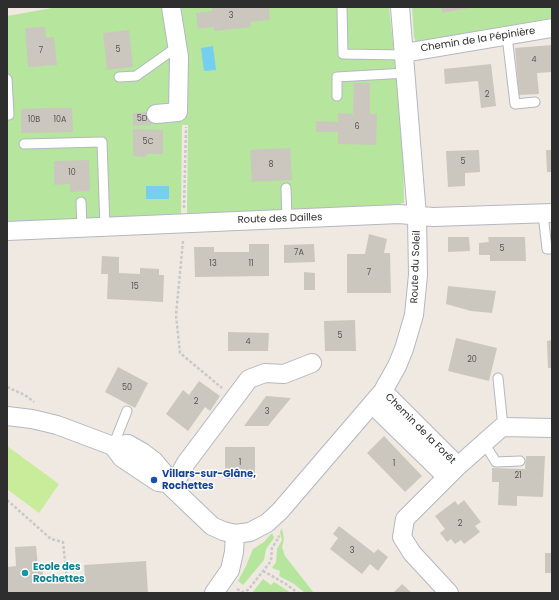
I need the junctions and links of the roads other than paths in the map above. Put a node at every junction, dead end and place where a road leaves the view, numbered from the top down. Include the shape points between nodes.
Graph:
1 (171, 7) edge
2 (342, 7) edge
3 (400, 7) edge
4 (552, 28) edge
5 (507, 36) junction
6 (177, 47) junction
7 (404, 54) junction
8 (406, 73) junction
9 (119, 77) dead end
10 (7, 79) edge
11 (337, 96) dead end
12 (535, 102) dead end
13 (156, 114) dead end
14 (7, 115) edge
15 (24, 144) dead end
16 (286, 188) dead end
17 (81, 202) dead end
18 (548, 213) edge
19 (417, 216) junction
20 (287, 219) junction
21 (105, 227) junction
22 (82, 228) junction
23 (7, 231) edge
24 (552, 249) edge
25 (312, 363) dead end
26 (498, 378) dead end
27 (377, 398) junction
28 (127, 410) dead end
29 (7, 416) edge
30 (503, 427) junction
31 (552, 428) edge
32 (484, 443) junction
33 (114, 446) junction
34 (520, 461) dead end
35 (452, 472) junction
36 (169, 485) junction
37 (235, 534) junction
38 (219, 587) edge
39 (449, 593) edge

1 - 6 street
2 - 7 lane via 343,54
3 - 7 street, Route du Soleil
4 - 5 street, Chemin de la Pépinière
5 - 7 street, Chemin de la Pépinière
5 - 12 lane via 515,104
6 - 9 lane via 136,76
6 - 13 street via 178,112
7 - 8 street, Route du Soleil
8 - 11 lane via 337,77
8 - 19 street, Route du Soleil
10 - 14 lane via 9,116
15 - 21 lane via 102,142
16 - 20 lane
17 - 22 lane
18 - 19 street, Route des Dailles
18 - 24 lane via 547,249
19 - 20 street, Route des Dailles via 399,214
19 - 27 street, Route du Soleil via 418,275 414,315 397,366
20 - 21 street, Route des Dailles
21 - 22 street, Route des Dailles
22 - 23 street, Route des Dailles
25 - 36 street via 284,374 265,373 249,379
26 - 30 lane
27 - 35 street, Chemin de la Forêt
27 - 37 street, Route du Soleil via 267,524 250,532
28 - 33 lane
29 - 33 street via 57,425
30 - 31 street
30 - 32 street, Chemin de la Forêt
32 - 34 lane via 496,462
32 - 35 street, Chemin de la Forêt
33 - 36 street via 122,458 158,482
35 - 39 street, Chemin de la Forêt via 405,519 402,537 412,554
36 - 37 street via 212,526
37 - 38 street via 230,570

